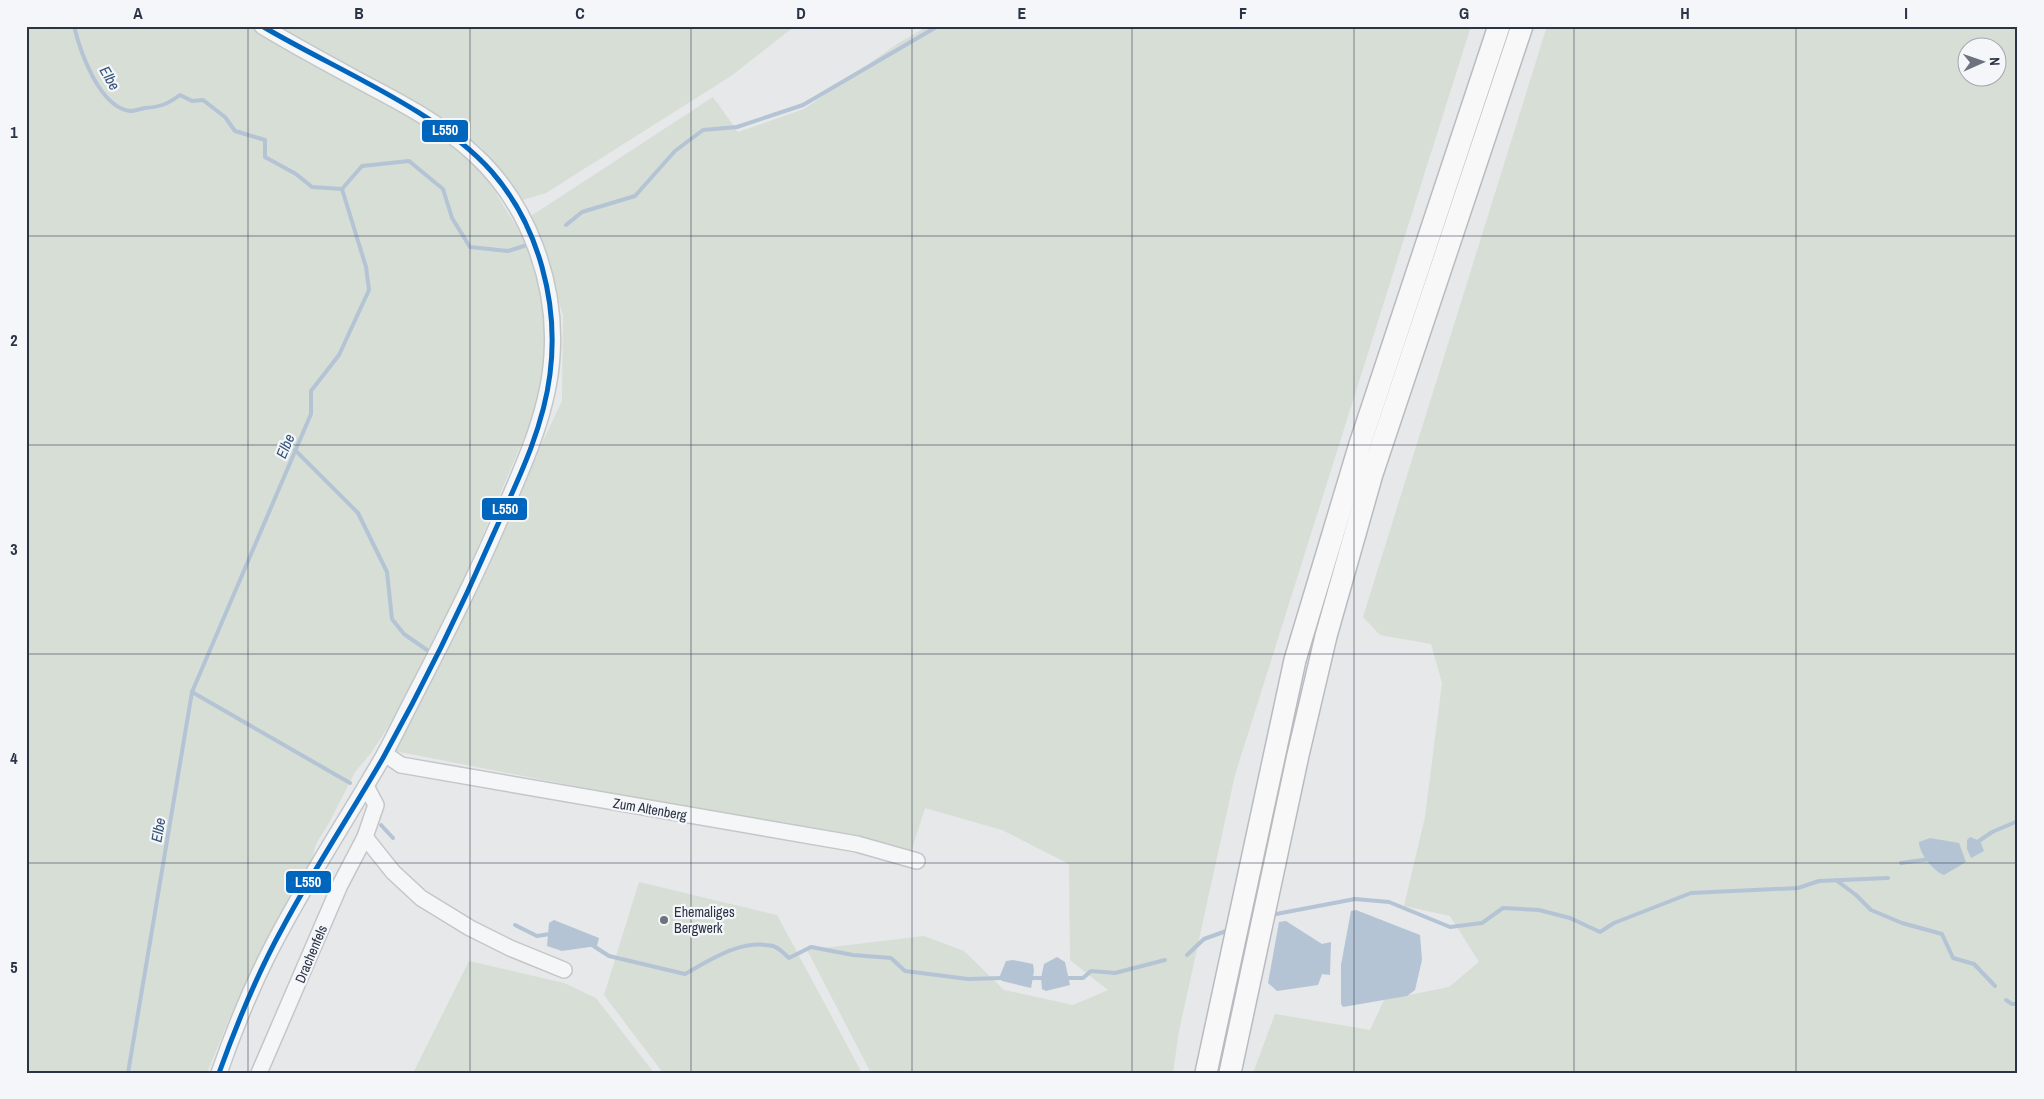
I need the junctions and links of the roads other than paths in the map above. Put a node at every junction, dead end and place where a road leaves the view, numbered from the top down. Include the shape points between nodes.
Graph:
1 (262, 26) edge
2 (1499, 26) edge
3 (1522, 26) edge
4 (385, 754) junction
5 (366, 786) junction
6 (365, 837) junction
7 (918, 861) dead end
8 (564, 970) dead end
9 (219, 1073) edge
10 (259, 1073) edge
11 (1206, 1073) edge
12 (1230, 1073) edge

1 - 4 street via 412,109 475,154 520,214 546,279 552,308 552,355 541,412 510,496 466,596
2 - 11 highway via 1360,444 1295,660
3 - 12 highway via 1372,474 1326,636
4 - 5 street
4 - 7 street, Zum Altenberg via 401,765 857,844
5 - 6 street, Drachenfels via 376,805
5 - 9 street via 267,957
6 - 8 street via 393,872 421,898 470,928
6 - 10 street, Drachenfels via 340,885

